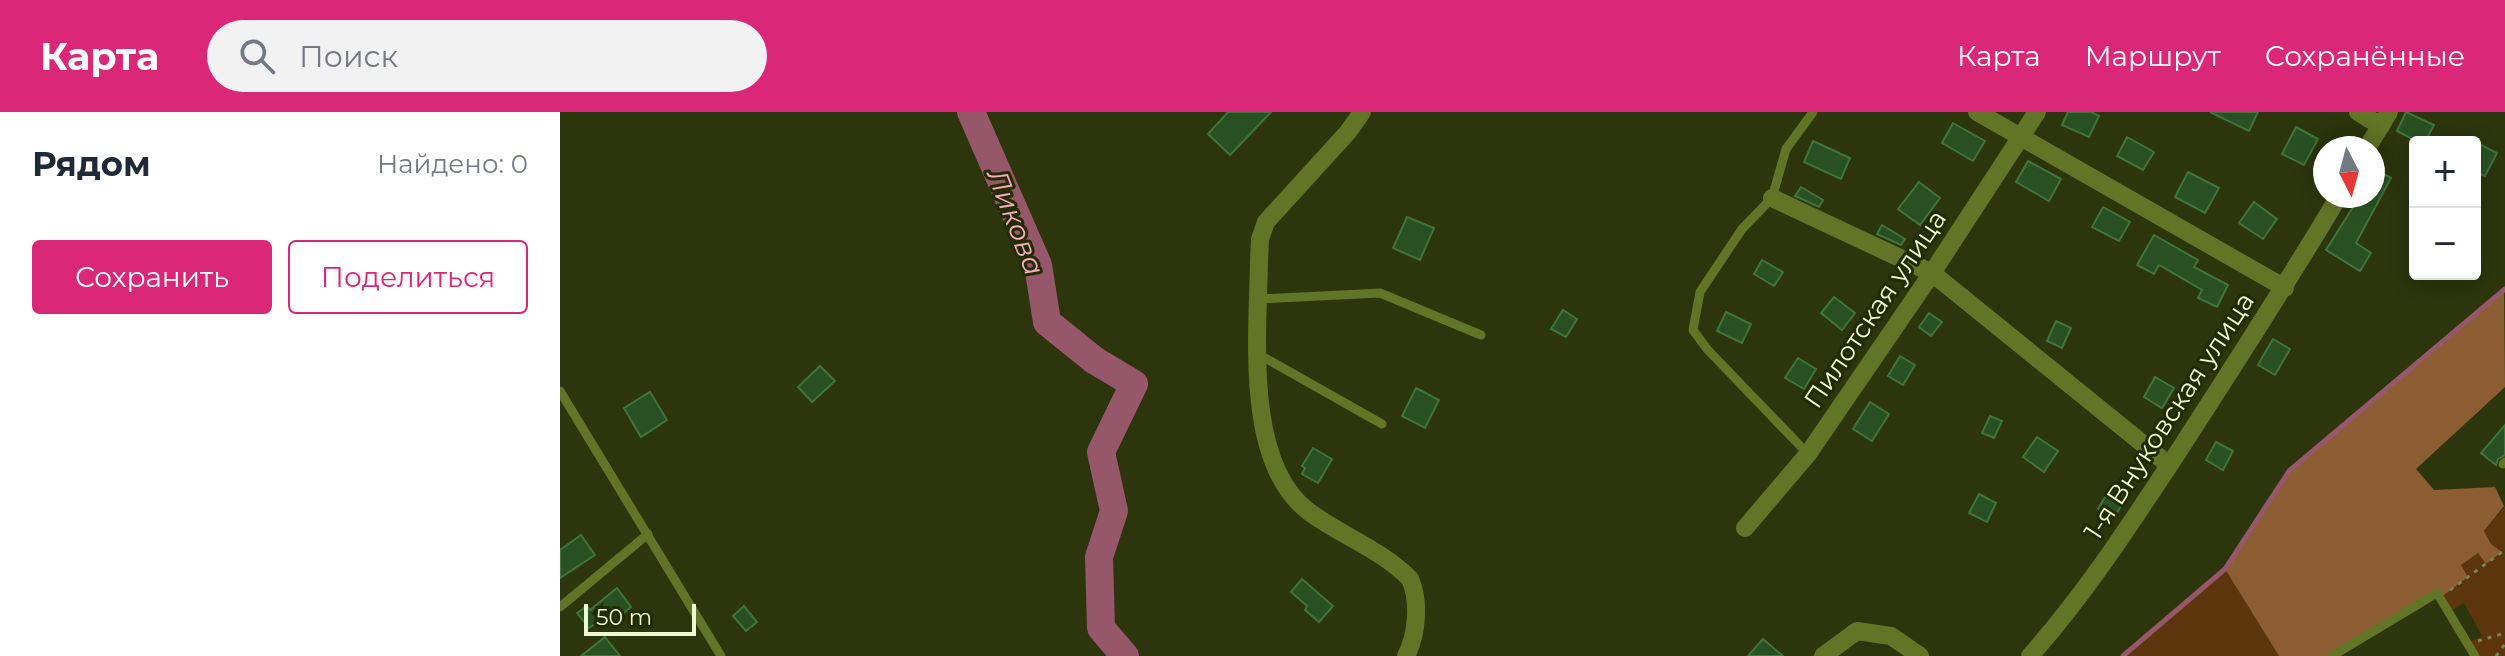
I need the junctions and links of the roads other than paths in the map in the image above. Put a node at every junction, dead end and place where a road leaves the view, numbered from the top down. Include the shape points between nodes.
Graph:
1 (1362, 112) edge
2 (1813, 112) edge
3 (1977, 112) edge
4 (2037, 112) edge
5 (2358, 112) edge
6 (2385, 119) edge
7 (2374, 136) edge
8 (2020, 137) junction
9 (1772, 198) junction
10 (2332, 208) edge
11 (1932, 273) junction
12 (2285, 288) junction
13 (1259, 299) junction
14 (1481, 335) dead end
15 (1258, 354) junction
16 (560, 391) edge
17 (564, 404) edge
18 (1382, 424) dead end
19 (1808, 454) junction
20 (2169, 465) junction
21 (1745, 528) dead end
22 (648, 534) junction
23 (560, 607) edge
24 (721, 656) edge
25 (1406, 656) edge
26 (1823, 656) edge
27 (1920, 656) edge
28 (2030, 656) edge
29 (2332, 656) edge
30 (2475, 656) edge

1 - 13 street via 1266,222 1260,239
2 - 9 lane via 1786,149
3 - 8 street
4 - 8 street, Пилотская улица
5 - 6 street
6 - 7 street
8 - 11 street, Пилотская улица
8 - 12 street
9 - 11 street
9 - 19 lane via 1742,229 1700,292 1693,330
10 - 12 street, 1-я Внуковская улица
11 - 19 street, Пилотская улица
11 - 20 street
12 - 20 street, 1-я Внуковская улица
13 - 14 lane via 1380,293
13 - 15 street
15 - 18 lane
15 - 25 street via 1265,428 1287,492 1410,579 1415,635
16 - 17 lane
17 - 22 lane
19 - 21 street, Пилотская улица
20 - 28 street, 1-я Внуковская улица via 2062,620
22 - 23 lane
22 - 24 lane
26 - 27 street via 1857,631 1891,636
29 - 30 lane via 2437,593

